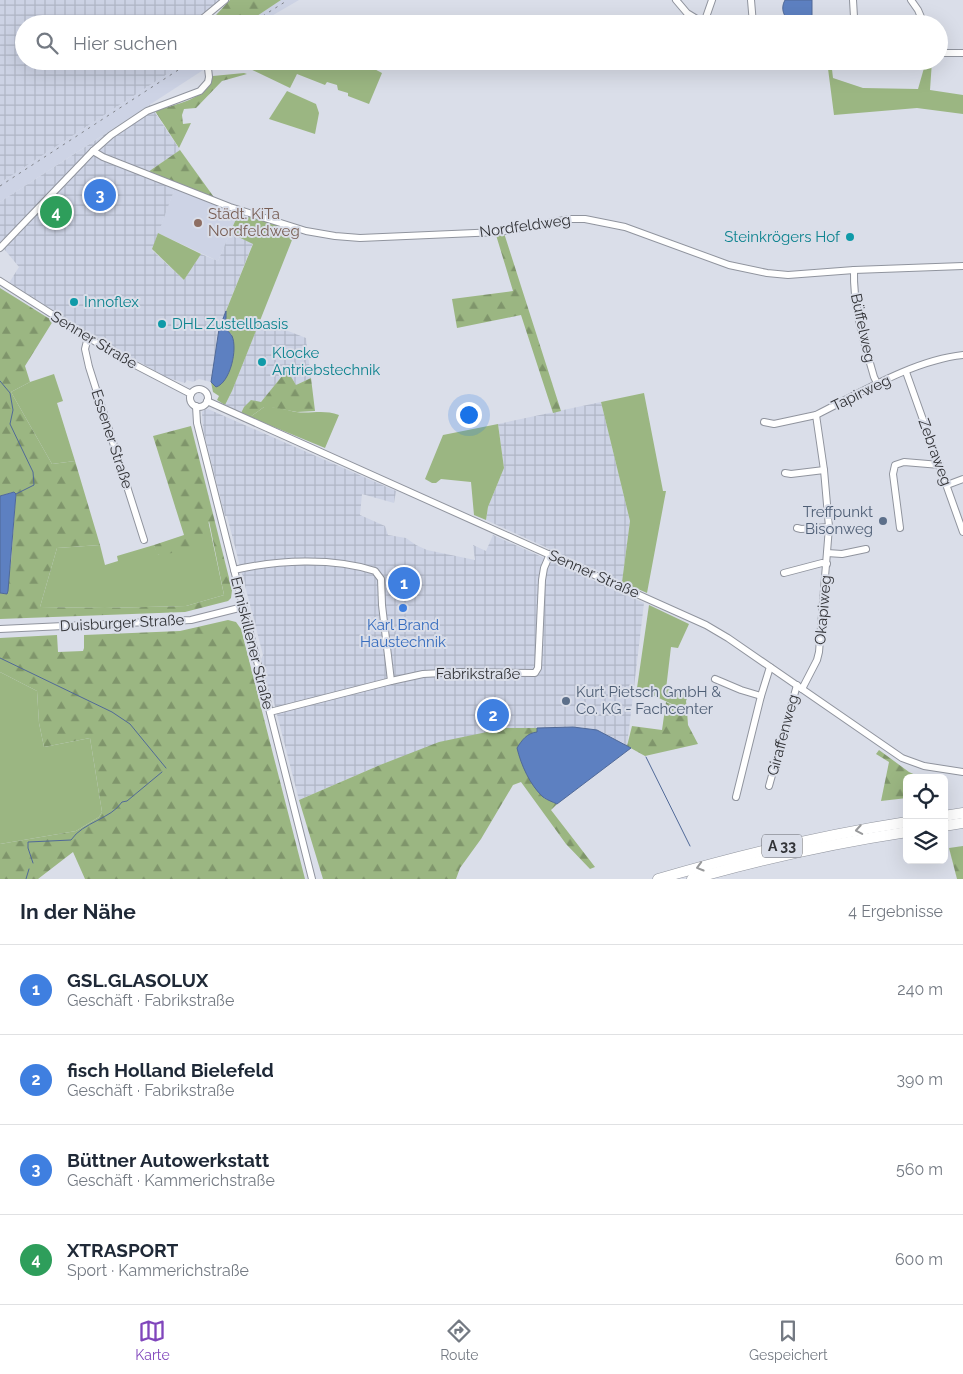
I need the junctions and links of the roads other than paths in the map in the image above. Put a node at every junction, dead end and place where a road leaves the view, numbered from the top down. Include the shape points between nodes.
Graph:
1 (225, 0) edge
2 (676, 0) edge
3 (712, 0) edge
4 (752, 0) edge
5 (854, 0) edge
6 (911, 0) edge
7 (207, 15) edge
8 (691, 15) edge
9 (708, 15) edge
10 (753, 15) edge
11 (854, 15) edge
12 (920, 15) edge
13 (948, 52) edge
14 (963, 53) edge
15 (208, 70) edge
16 (93, 151) junction
17 (0, 248) edge
18 (963, 266) edge
19 (854, 270) junction
20 (0, 281) edge
21 (88, 337) junction
22 (963, 355) edge
23 (906, 372) junction
24 (878, 385) junction
25 (191, 394) junction
26 (207, 402) junction
27 (196, 406) junction
28 (816, 415) junction
29 (764, 422) dead end
30 (940, 465) junction
31 (824, 470) junction
32 (785, 473) dead end
33 (963, 479) edge
34 (947, 485) junction
35 (829, 527) junction
36 (797, 528) dead end
37 (900, 528) dead end
38 (963, 532) edge
39 (144, 540) dead end
40 (866, 549) dead end
41 (827, 553) junction
42 (550, 554) junction
43 (827, 564) junction
44 (234, 570) junction
45 (784, 573) dead end
46 (243, 607) junction
47 (0, 629) edge
48 (770, 667) junction
49 (715, 679) dead end
50 (391, 681) junction
51 (799, 687) junction
52 (761, 696) junction
53 (270, 712) junction
54 (963, 772) edge
55 (769, 786) dead end
56 (736, 797) dead end
57 (963, 813) edge
58 (948, 815) edge
59 (903, 823) edge
60 (963, 823) edge
61 (948, 825) edge
62 (903, 833) edge
63 (312, 879) edge
64 (658, 879) edge
65 (692, 879) edge

1 - 7 street
2 - 8 street
3 - 9 street
4 - 10 street
5 - 11 street
6 - 12 street
13 - 14 street
15 - 16 street via 208,82 200,91 146,111
16 - 17 street
16 - 19 street, Nordfeldweg via 216,202 306,231 335,236 360,238 498,232 585,219 633,230 729,265 755,271 788,275
18 - 19 street, Nordfeldweg
19 - 24 street, Büffelweg via 859,321
20 - 21 street, Senner Straße
21 - 25 street, Senner Straße
21 - 39 street, Essener Straße via 85,349 88,368
22 - 23 street, Tapirweg
23 - 24 street, Tapirweg
23 - 30 street, Zebraweg
24 - 28 street, Tapirweg
25 - 26 street via 202,389 207,394
25 - 27 street via 191,402
26 - 27 street
26 - 42 street, Senner Straße
27 - 44 street, Enniskillener Straße via 197,423
28 - 29 street via 774,424
28 - 31 street, Okapiweg
30 - 34 street, Zebraweg
30 - 37 street via 904,462 895,465 893,474
31 - 32 street
31 - 35 street, Okapiweg
33 - 34 street
34 - 38 street, Zebraweg
35 - 36 street
35 - 41 street, Okapiweg
40 - 41 street via 842,554
41 - 43 street, Okapiweg
42 - 48 street, Senner Straße via 718,632
42 - 50 street, Fabrikstraße via 542,580 537,671 528,674 440,672
43 - 45 street
43 - 51 street, Okapiweg via 819,656
44 - 46 street, Enniskillener Straße
44 - 50 street via 292,561 339,564 375,571 381,579
46 - 47 street, Duisburger Straße via 181,621
46 - 53 street, Enniskillener Straße
48 - 51 street, Senner Straße
48 - 52 street
49 - 52 street
50 - 53 street, Fabrikstraße
51 - 54 street, Senner Straße via 902,758 924,766
51 - 55 street, Giraffenweg
52 - 56 street
53 - 63 street, Enniskillener Straße
57 - 58 highway
59 -> 64 highway, A 33 via 818,838
60 - 61 highway
62 - 65 highway, A 33 via 769,859

